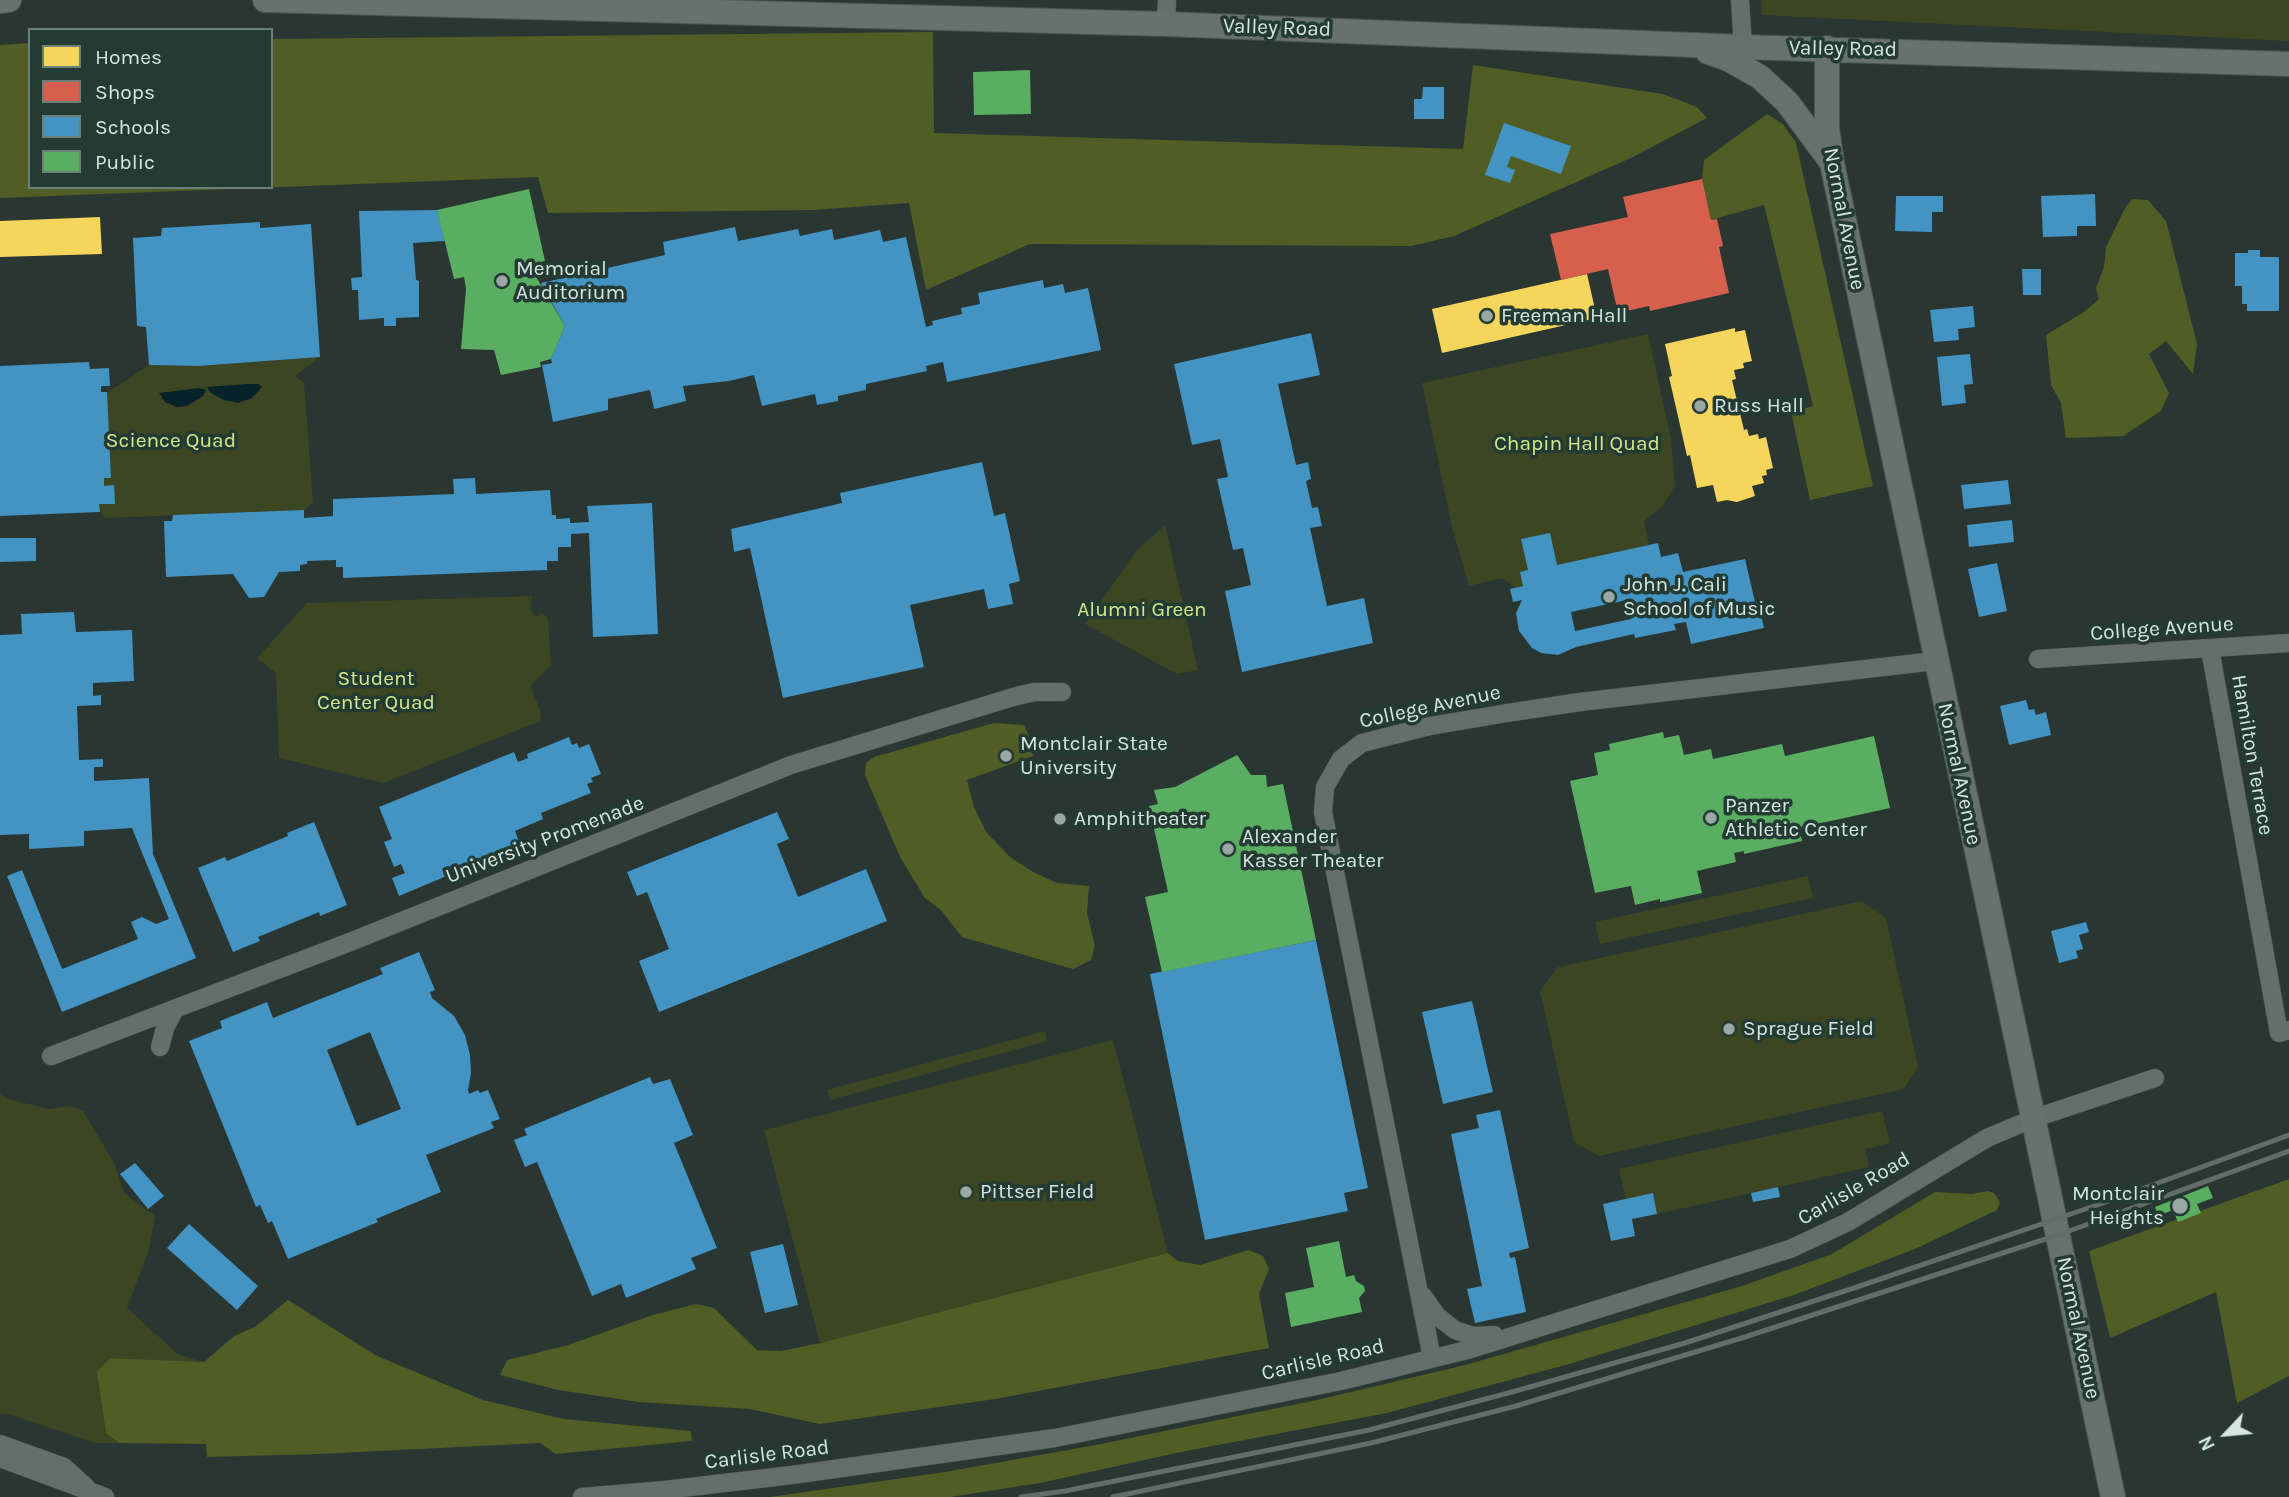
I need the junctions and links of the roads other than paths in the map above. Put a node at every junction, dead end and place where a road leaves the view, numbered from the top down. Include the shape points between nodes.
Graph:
1 (9, 0) edge
2 (265, 0) edge
3 (1740, 0) edge
4 (0, 1) edge
5 (589, 4) edge
6 (1166, 12) edge
7 (1687, 45) junction
8 (1743, 47) junction
9 (1827, 48) junction
10 (2289, 64) edge
11 (1760, 77) junction
12 (1832, 163) junction
13 (2289, 643) edge
14 (2210, 649) junction
15 (2038, 659) dead end
16 (1935, 661) junction
17 (1062, 692) dead end
18 (175, 1009) junction
19 (2284, 1031) edge
20 (160, 1047) dead end
21 (51, 1056) dead end
22 (2155, 1078) dead end
23 (2032, 1119) junction
24 (1418, 1287) junction
25 (1529, 1332) junction
26 (1433, 1359) junction
27 (0, 1444) edge
28 (0, 1458) edge
29 (98, 1495) edge
30 (582, 1497) edge
31 (2113, 1497) edge

1 - 4 main road
2 - 5 main road, Valley Road
3 - 8 street
5 - 6 main road, Valley Road
6 - 7 main road, Valley Road
7 - 8 main road, Valley Road
7 - 11 main road via 1728,59
8 - 9 main road, Valley Road
8 - 11 street
9 - 10 main road, Valley Road
9 - 12 main road, Normal Avenue
11 - 12 main road via 1787,102
12 - 16 main road, Normal Avenue
13 - 14 street, College Avenue
14 - 15 street, College Avenue
14 - 19 street, Hamilton Terrace
16 - 23 main road, Normal Avenue
16 - 24 street, College Avenue via 1531,709 1430,726 1362,743 1347,754 1325,788 1323,812
17 - 18 street, University Promenade via 1013,697 791,765
18 - 20 street
18 - 21 street, University Promenade
22 - 23 street, Carlisle Road
23 - 25 street, Carlisle Road via 1956,1155 1819,1238
23 - 31 main road, Normal Avenue
24 - 25 street via 1437,1316 1462,1334
24 - 26 street, College Avenue
25 - 26 street, Carlisle Road
26 - 30 street, Carlisle Road via 1055,1438 792,1475
27 - 29 street via 64,1467
28 - 29 street

